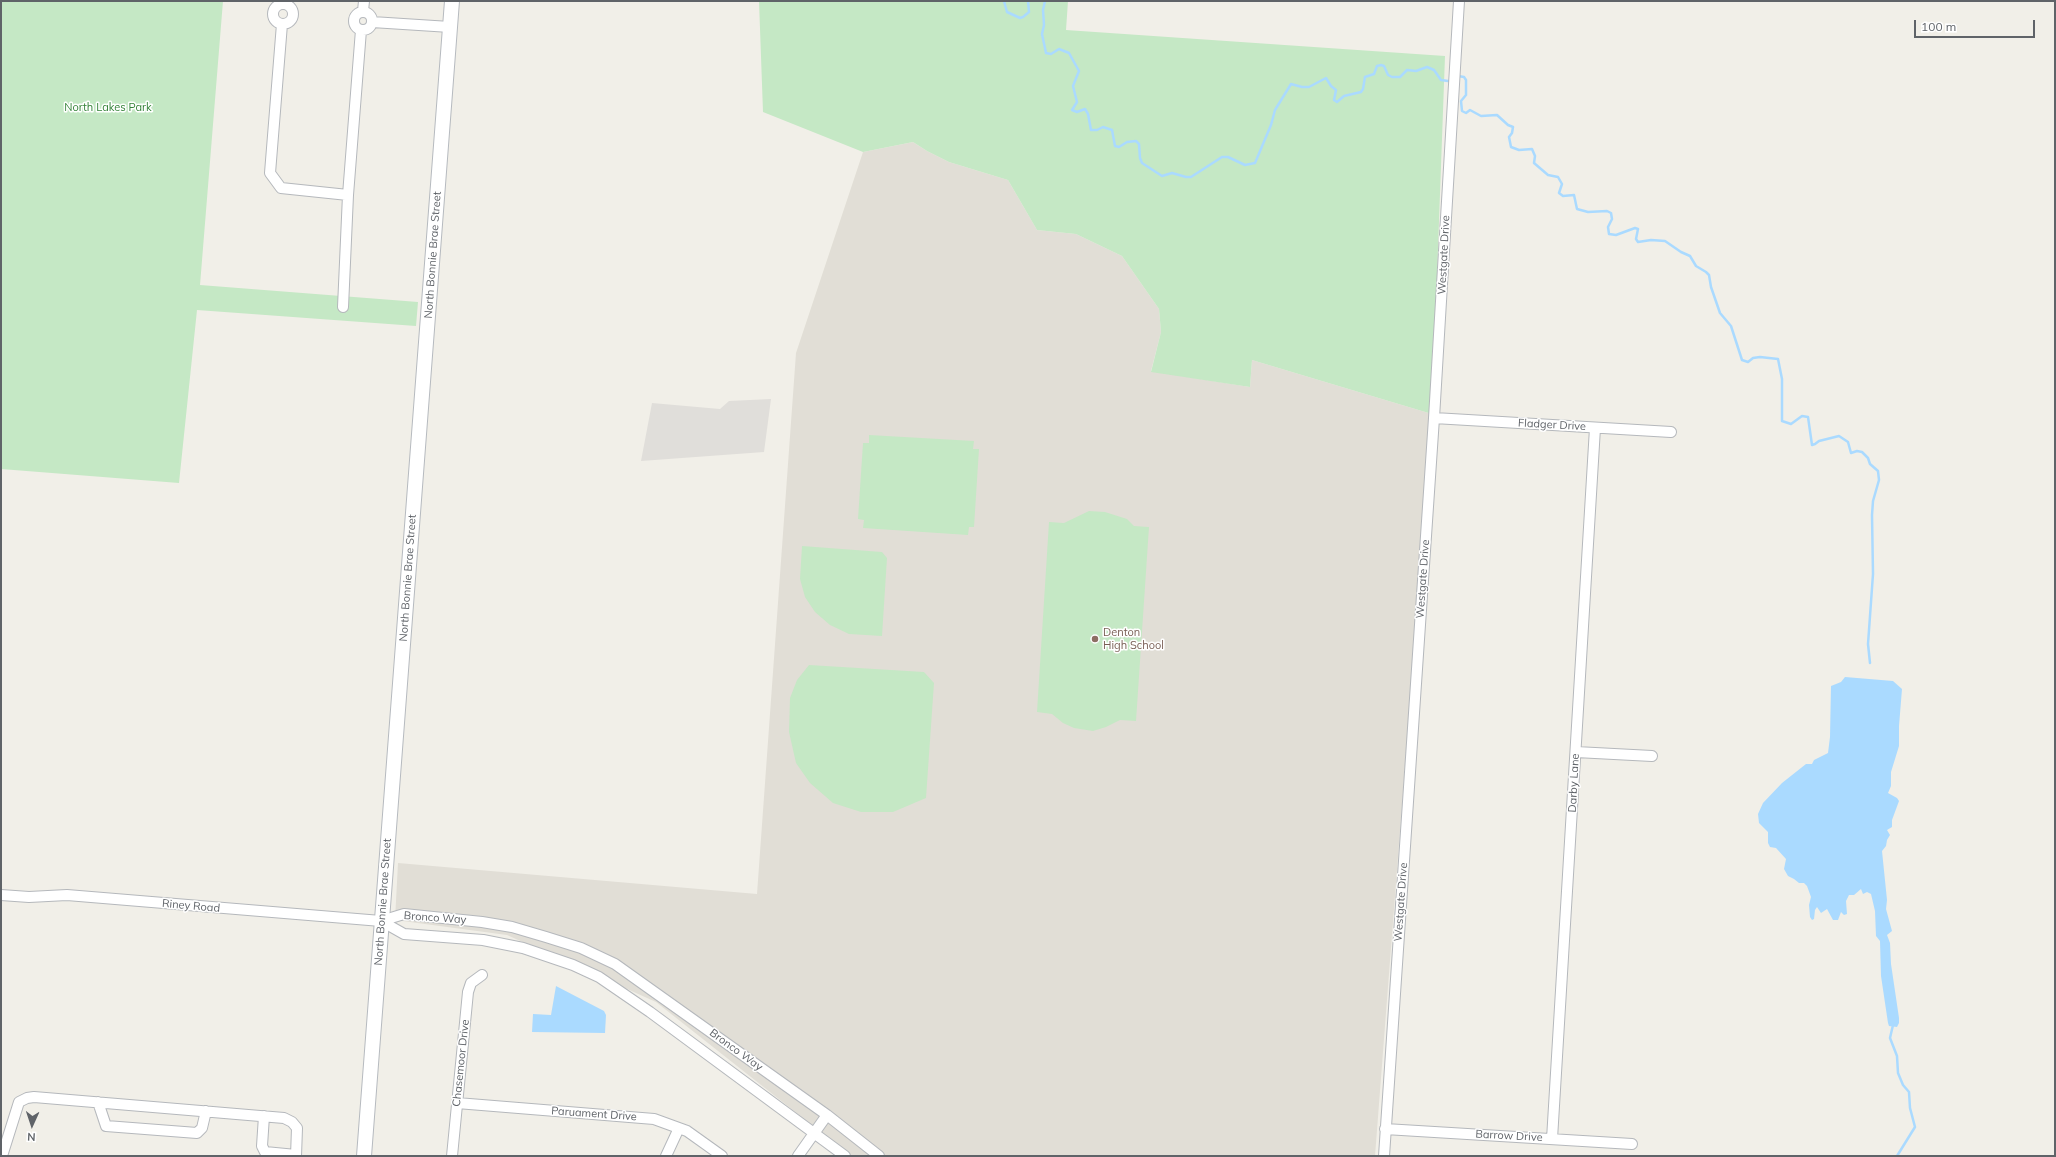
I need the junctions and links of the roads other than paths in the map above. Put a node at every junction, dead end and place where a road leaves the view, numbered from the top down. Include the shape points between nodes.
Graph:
1 (452, 1) edge
2 (1459, 1) edge
3 (284, 3) edge
4 (363, 6) edge
5 (372, 22) junction
6 (450, 27) junction
7 (361, 30) junction
8 (348, 195) junction
9 (342, 307) dead end
10 (1434, 418) junction
11 (1595, 428) junction
12 (1671, 432) dead end
13 (1576, 752) junction
14 (1652, 756) dead end
15 (1, 895) edge
16 (381, 921) junction
17 (482, 975) dead end
18 (98, 1102) junction
19 (456, 1103) junction
20 (206, 1111) junction
21 (264, 1116) junction
22 (827, 1116) junction
23 (679, 1128) junction
24 (1385, 1129) junction
25 (814, 1133) junction
26 (1552, 1139) junction
27 (1632, 1144) dead end
28 (2, 1156) edge
29 (296, 1156) edge
30 (364, 1156) edge
31 (452, 1156) edge
32 (666, 1156) edge
33 (722, 1156) edge
34 (798, 1156) edge
35 (845, 1156) edge
36 (879, 1156) edge
37 (1384, 1156) edge

1 - 6 main road, North Bonnie Brae Street
2 - 10 street, Westgate Drive
3 - 8 street via 293,15 288,22 282,24 270,173 281,188
4 - 5 street
4 - 7 street via 354,19 356,27
5 - 6 street
5 - 7 street via 369,27
6 - 16 main road, North Bonnie Brae Street
7 - 8 street
8 - 9 street
10 - 11 street, Fladger Drive
10 - 24 street, Westgate Drive
11 - 12 street, Fladger Drive
11 - 13 street, Darby Lane
13 - 14 street
13 - 26 street, Darby Lane
15 - 16 street, Riney Road via 67,895
16 - 22 street, Bronco Way via 404,914 482,922 512,927 581,948 615,964
16 - 25 street, Bronco Way via 404,934 483,940 523,948 573,965 598,977 650,1012
16 - 30 main road, North Bonnie Brae Street
17 - 19 street, Chasemoor Drive via 472,983 468,992
18 - 20 street
18 - 20 street via 106,1126 197,1133 202,1128
18 - 28 street via 26,1098 19,1102
19 - 23 street, Paruament Drive via 644,1117
19 - 31 street, Chasemoor Drive
20 - 21 street
21 - 29 street via 284,1118 297,1128
21 - 29 street via 262,1146 265,1152
22 - 25 street
22 - 36 street, Bronco Way
23 - 32 street
23 - 33 street, Paruament Drive
24 - 26 street, Barrow Drive
24 - 37 street, Westgate Drive
25 - 34 street
25 - 35 street, Bronco Way
26 - 27 street, Barrow Drive

